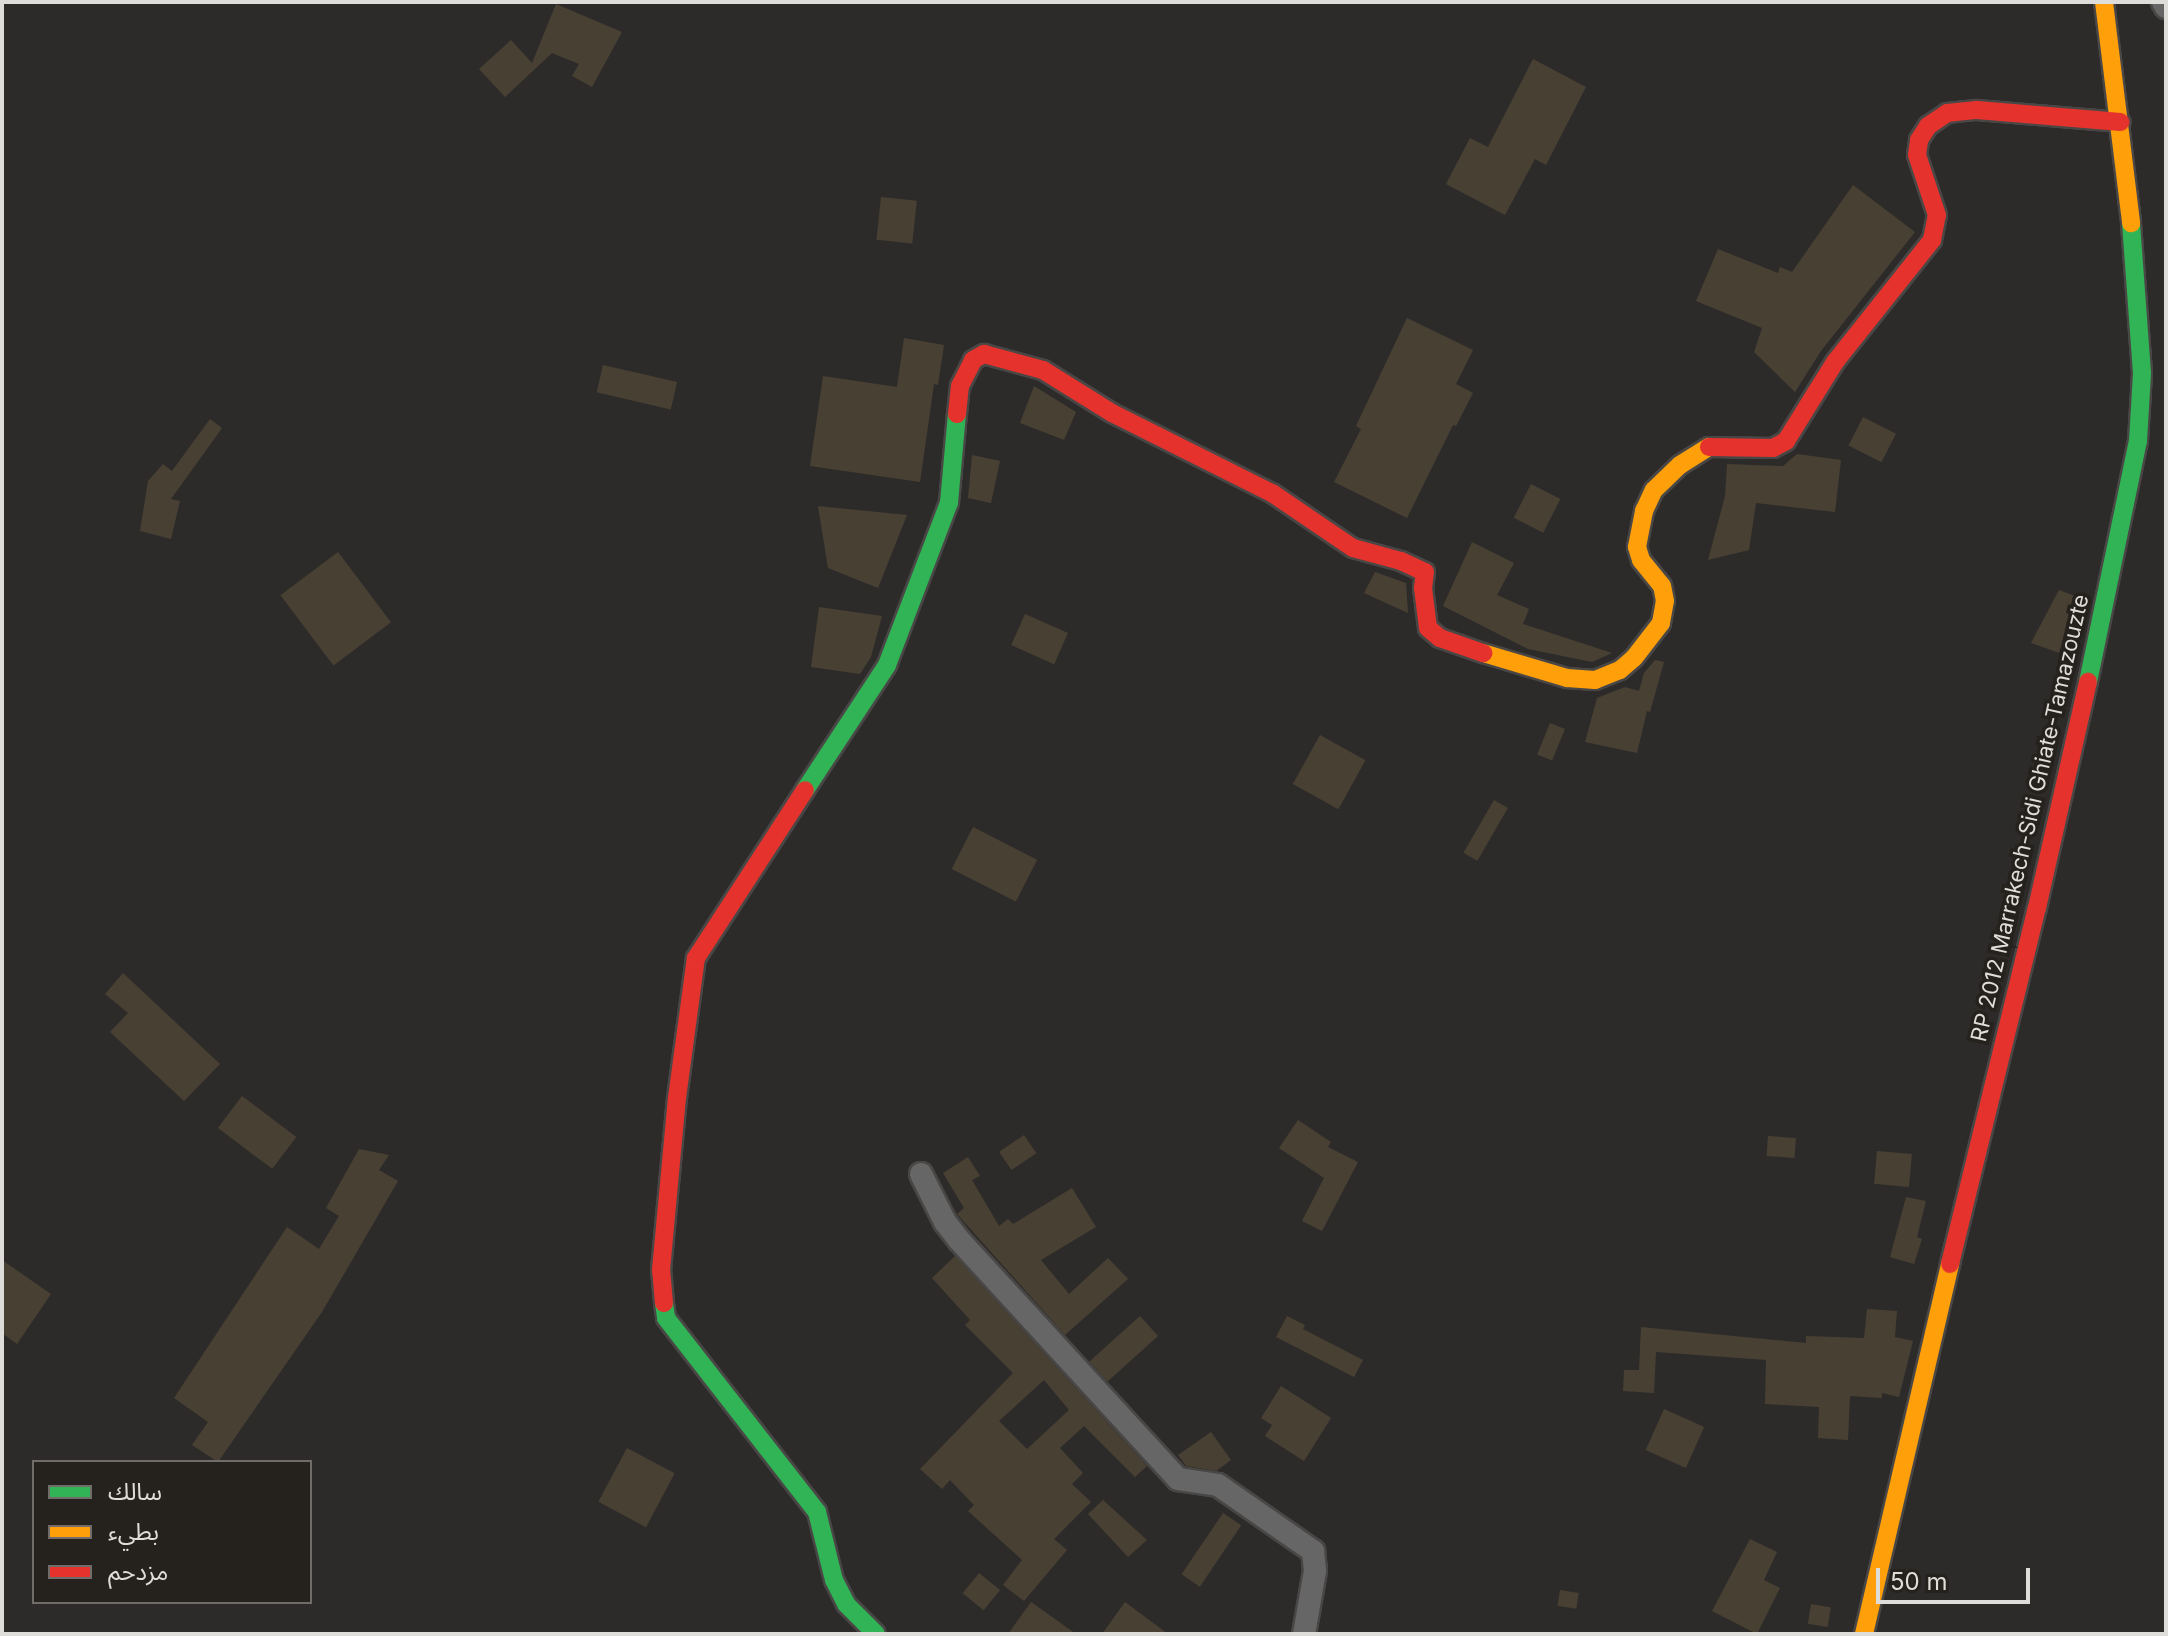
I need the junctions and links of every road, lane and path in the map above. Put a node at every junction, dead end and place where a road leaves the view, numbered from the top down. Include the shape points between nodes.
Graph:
1 (2104, 2) edge
2 (2120, 122) junction
3 (921, 1174) dead end
4 (876, 1634) edge
5 (1304, 1634) edge
6 (1864, 1634) edge

1 - 2 street, RP 2012 Marrakech-Sidi Ghiate-Tamazouzte
2 - 4 street via 1977,110 1947,113 1928,126 1917,155 1937,215 1932,240 1835,362 1786,441 1773,448 1704,449 1654,490 1637,547 1662,586 1661,623 1642,651 1620,670 1595,680 1511,663 1440,638 1428,628 1425,572 1353,548 1272,493 1112,413 1043,370 984,354 973,360 960,386 949,503 887,665 696,958 661,1270 666,1318 817,1512 834,1580 846,1604
2 - 6 street, RP 2012 Marrakech-Sidi Ghiate-Tamazouzte via 2142,373 2131,482 2037,908
3 - 5 street via 959,1240 1178,1479 1218,1485 1313,1551 1315,1571

